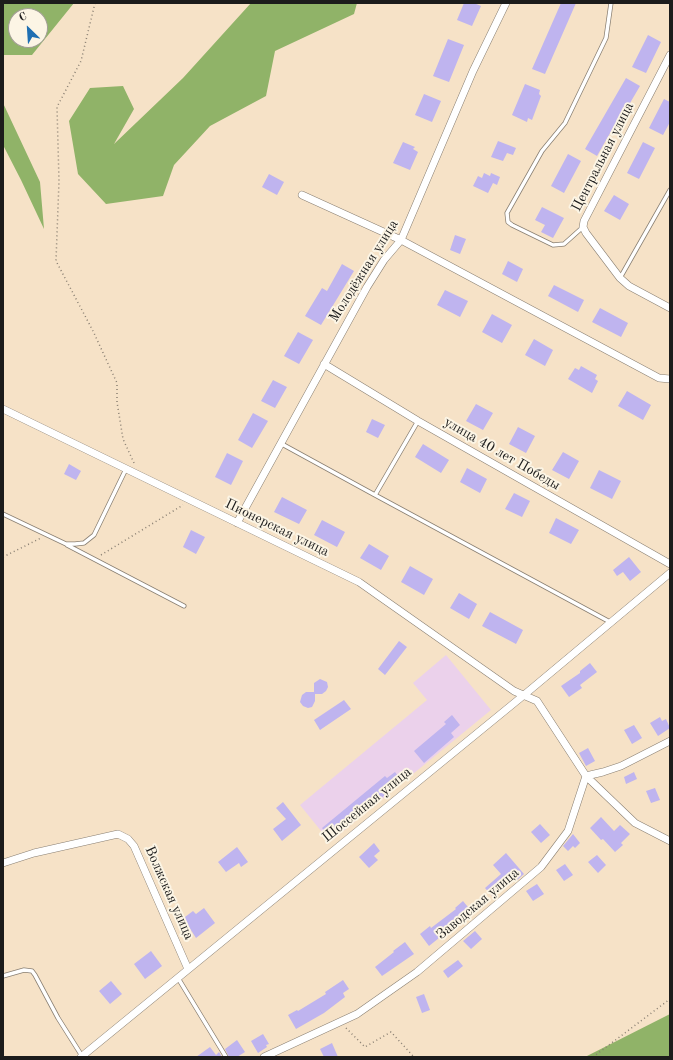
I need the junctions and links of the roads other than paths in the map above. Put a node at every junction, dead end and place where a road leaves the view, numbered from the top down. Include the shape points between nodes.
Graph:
1 (506, 3) edge
2 (611, 3) edge
3 (670, 55) edge
4 (670, 190) edge
5 (302, 195) dead end
6 (583, 227) junction
7 (401, 240) junction
8 (620, 278) junction
9 (670, 308) edge
10 (324, 364) junction
11 (670, 379) edge
12 (3, 409) edge
13 (418, 421) junction
14 (280, 443) junction
15 (126, 469) junction
16 (375, 495) junction
17 (3, 514) edge
18 (237, 523) junction
19 (59, 541) junction
20 (670, 564) edge
21 (670, 573) edge
22 (184, 606) dead end
23 (611, 623) junction
24 (524, 694) junction
25 (670, 741) edge
26 (586, 776) junction
27 (670, 841) edge
28 (3, 863) edge
29 (188, 969) junction
30 (3, 976) edge
31 (177, 977) junction
32 (82, 1056) edge
33 (226, 1057) edge
34 (264, 1057) edge

1 - 7 street, Молодёжная улица via 473,71
2 - 6 lane via 606,38 565,123 542,151 507,212 508,222 512,225 553,245 564,244
3 - 6 street, Центральная улица
4 - 8 lane
5 - 7 street
6 - 8 street, Центральная улица
7 - 10 street, Молодёжная улица via 384,260 367,287
7 - 11 street via 659,378
8 - 9 street, Центральная улица via 629,286
10 - 13 street, улица 40 лет Победы
10 - 14 street, Молодёжная улица
12 - 15 street, Пионерская улица
13 - 16 lane
13 - 20 street, улица 40 лет Победы
14 - 16 lane
14 - 18 street, Молодёжная улица
15 - 18 street, Пионерская улица
15 - 19 lane via 94,535 84,543 66,544
16 - 23 lane
17 - 19 lane
18 - 24 street, Пионерская улица via 359,582 514,690
19 - 22 lane
21 - 23 street, Шоссейная улица
23 - 24 street, Шоссейная улица
24 - 26 street, Пионерская улица via 542,706
24 - 29 street, Шоссейная улица
25 - 26 street via 621,766
26 - 27 street, Пионерская улица via 635,824
26 - 34 street, Заводская улица via 568,831 541,867 417,972 357,1014
28 - 29 street, Волжская улица via 34,853 118,834 128,839 134,846
29 - 31 street, Шоссейная улица
30 - 32 lane via 24,970 32,971
31 - 32 street, Шоссейная улица
31 - 33 lane

